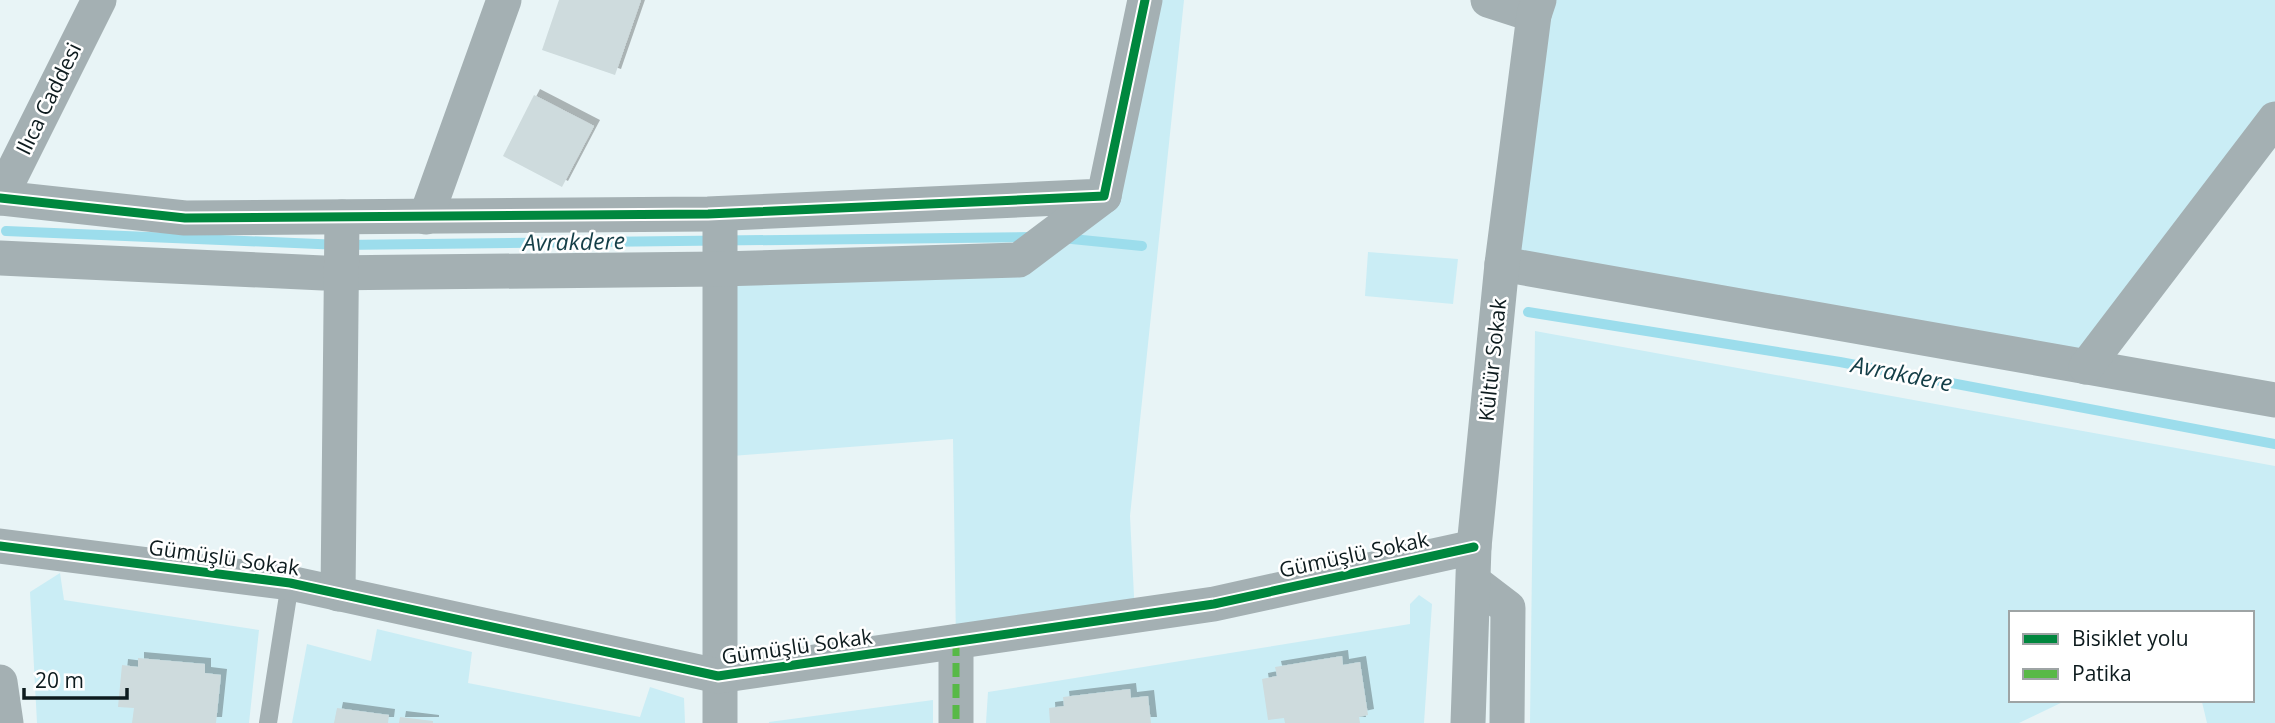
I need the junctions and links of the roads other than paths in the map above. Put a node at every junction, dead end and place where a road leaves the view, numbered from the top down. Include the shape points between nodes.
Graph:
1 (99, 0) edge
2 (504, 0) edge
3 (1145, 0) edge
4 (1488, 0) edge
5 (1536, 7) edge
6 (2275, 118) edge
7 (1104, 196) junction
8 (0, 198) edge
9 (720, 214) junction
10 (426, 217) junction
11 (342, 218) junction
12 (0, 258) edge
13 (1502, 264) junction
14 (720, 268) junction
15 (341, 273) junction
16 (2086, 367) junction
17 (2275, 401) edge
18 (0, 547) edge
19 (1474, 547) junction
20 (1474, 582) junction
21 (290, 583) junction
22 (338, 594) junction
23 (956, 642) junction
24 (718, 676) junction
25 (0, 682) edge
26 (6, 723) edge
27 (268, 723) edge
28 (720, 723) edge
29 (956, 723) edge
30 (1468, 723) edge
31 (1507, 723) edge

1 - 8 street, Ilıca Caddesi
2 - 10 street
3 - 7 street
4 - 5 street
5 - 13 street, Kültür Sokak
6 - 16 street
7 - 9 street
7 - 14 street via 1019,260
8 - 11 street via 185,218
9 - 10 street
9 - 14 street
10 - 11 street
11 - 15 street
12 - 15 street
13 - 16 street
13 - 19 street, Kültür Sokak
14 - 15 street
14 - 24 street
15 - 22 street
16 - 17 street
18 - 21 street, Gümüşlü Sokak
19 - 20 street, Kültür Sokak
19 - 23 street, Gümüşlü Sokak via 1214,604
20 - 30 street, Kültür Sokak
20 - 31 street via 1508,608
21 - 22 street, Gümüşlü Sokak
21 - 27 lane
22 - 24 street, Gümüşlü Sokak
23 - 24 street, Gümüşlü Sokak
23 - 29 street
24 - 28 street
25 - 26 street

